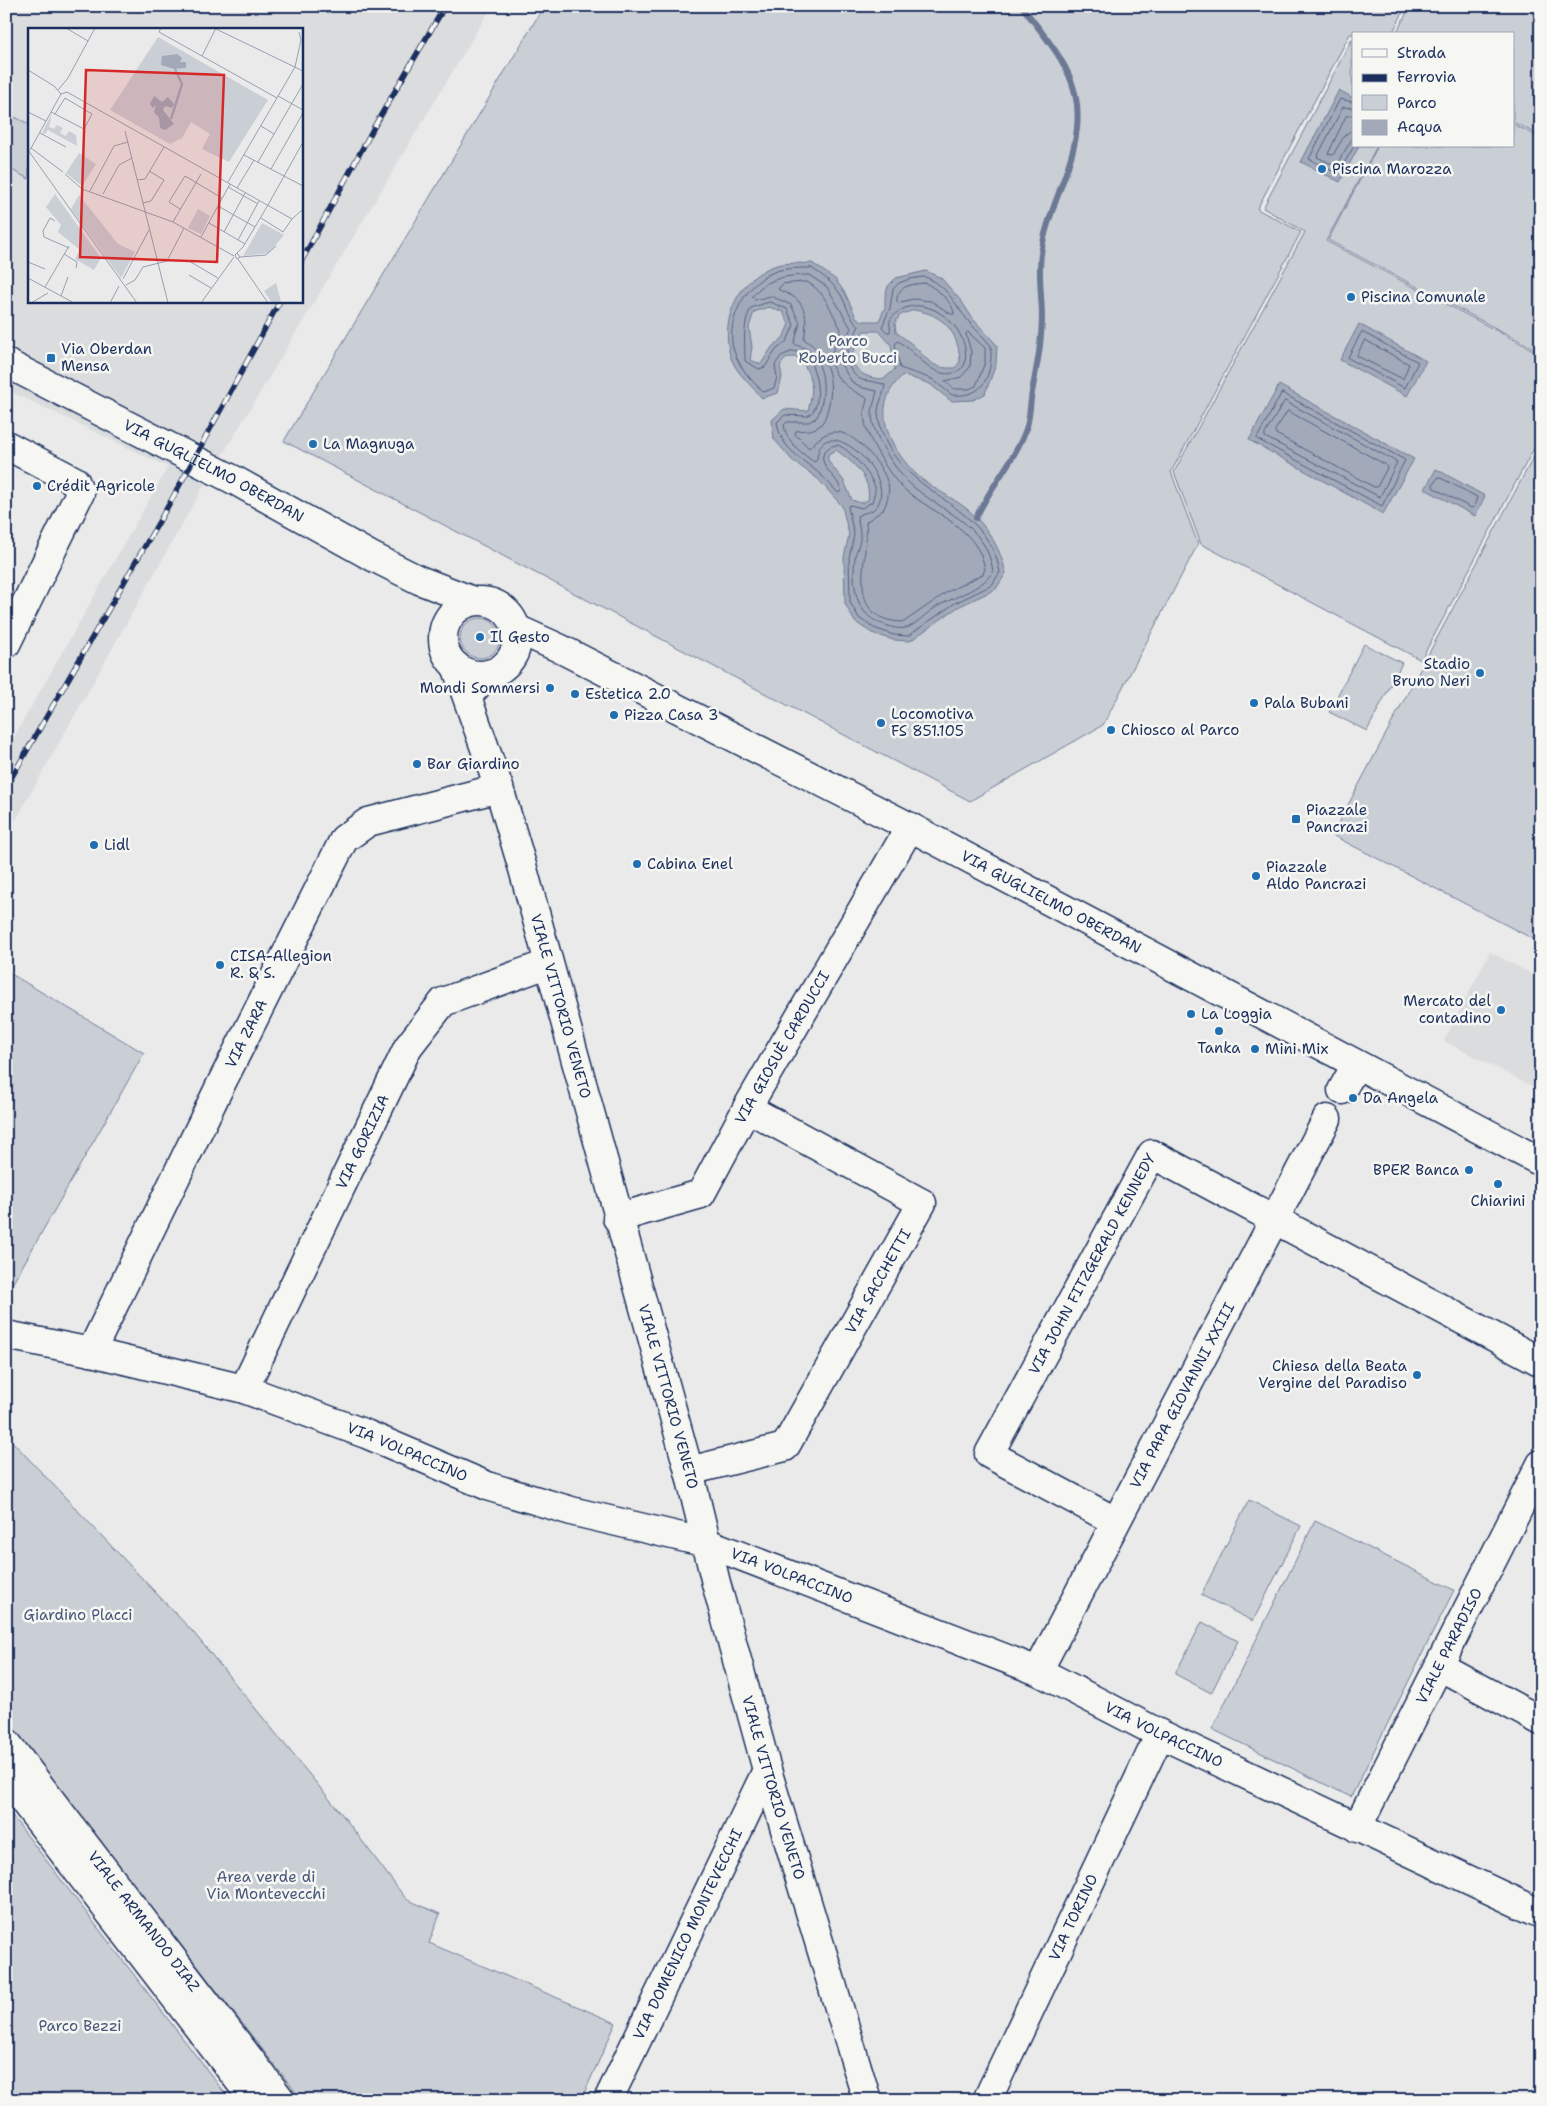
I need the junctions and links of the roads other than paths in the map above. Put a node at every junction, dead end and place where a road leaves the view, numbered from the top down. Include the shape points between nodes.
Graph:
1 (6, 363) edge
2 (8, 441) edge
3 (419, 580) junction
4 (473, 601) junction
5 (449, 616) junction
6 (516, 640) junction
7 (6, 644) edge
8 (456, 666) junction
9 (488, 674) junction
10 (468, 695) junction
11 (499, 788) junction
12 (910, 827) junction
13 (547, 964) junction
14 (1356, 1065) junction
15 (1342, 1090) dead end
16 (747, 1108) junction
17 (1327, 1119) dead end
18 (1541, 1162) edge
19 (617, 1218) junction
20 (1275, 1220) junction
21 (6, 1335) edge
22 (91, 1352) junction
23 (1541, 1362) edge
24 (244, 1389) junction
25 (1540, 1468) edge
26 (689, 1472) junction
27 (1115, 1521) junction
28 (706, 1544) junction
29 (1439, 1666) junction
30 (1038, 1671) junction
31 (1541, 1721) edge
32 (1160, 1734) junction
33 (6, 1742) edge
34 (767, 1770) junction
35 (6, 1778) edge
36 (779, 1809) junction
37 (747, 1811) junction
38 (1357, 1828) junction
39 (1541, 1914) edge
40 (254, 2100) edge
41 (281, 2100) edge
42 (608, 2100) edge
43 (867, 2100) edge
44 (987, 2100) edge

1 - 3 street, VIA GUGLIELMO OBERDAN
2 - 7 street via 75,481 80,493
3 - 4 street, VIA GUGLIELMO OBERDAN
3 - 5 street, VIA GUGLIELMO OBERDAN
4 - 5 street
4 - 6 street, VIA GUGLIELMO OBERDAN via 496,603 505,610 513,618
5 - 8 street via 442,637 444,648
6 - 9 street via 509,662
6 - 12 street, VIA GUGLIELMO OBERDAN via 559,648
8 - 9 street via 476,675
8 - 10 street, VIALE VITTORIO VENETO
9 - 10 street
10 - 11 street, VIALE VITTORIO VENETO
11 - 13 street, VIALE VITTORIO VENETO
11 - 22 street, VIA ZARA via 368,822 344,839
12 - 14 street, VIA GUGLIELMO OBERDAN
12 - 16 street, VIA GIOSUÈ CARDUCCI
13 - 19 street, VIALE VITTORIO VENETO
13 - 24 street, VIA GORIZIA via 443,1002 408,1047
14 - 15 street
14 - 18 street, VIA GUGLIELMO OBERDAN
16 - 19 street, VIA GIOSUÈ CARDUCCI via 701,1194
16 - 26 street, VIA SACCHETTI via 922,1203 785,1447
17 - 20 street, VIA PAPA GIOVANNI XXIII
19 - 26 street, VIALE VITTORIO VENETO
20 - 23 street, VIA JOHN FITZGERALD KENNEDY
20 - 27 street, VIA PAPA GIOVANNI XXIII
20 - 27 street, VIA JOHN FITZGERALD KENNEDY via 1152,1154 989,1454
21 - 22 street, VIA VOLPACCINO
22 - 24 street, VIA VOLPACCINO
24 - 28 street, VIA VOLPACCINO via 366,1434 490,1487
25 - 29 street, VIALE PARADISO
26 - 28 street, VIALE VITTORIO VENETO
27 - 30 street, VIA PAPA GIOVANNI XXIII
28 - 30 street, VIA VOLPACCINO
28 - 34 street, VIALE VITTORIO VENETO
29 - 31 street
29 - 38 street, VIALE PARADISO
30 - 32 street, VIA VOLPACCINO
32 - 38 street, VIA VOLPACCINO
32 - 44 street, VIA TORINO
33 - 41 street, VIALE ARMANDO DIAZ
34 - 36 street, VIALE VITTORIO VENETO
34 - 37 street, VIA DOMENICO MONTEVECCHI
35 - 40 street, VIALE ARMANDO DIAZ
36 - 37 street
36 - 43 street, VIALE VITTORIO VENETO
37 - 42 street, VIA DOMENICO MONTEVECCHI
38 - 39 street, VIA VOLPACCINO

